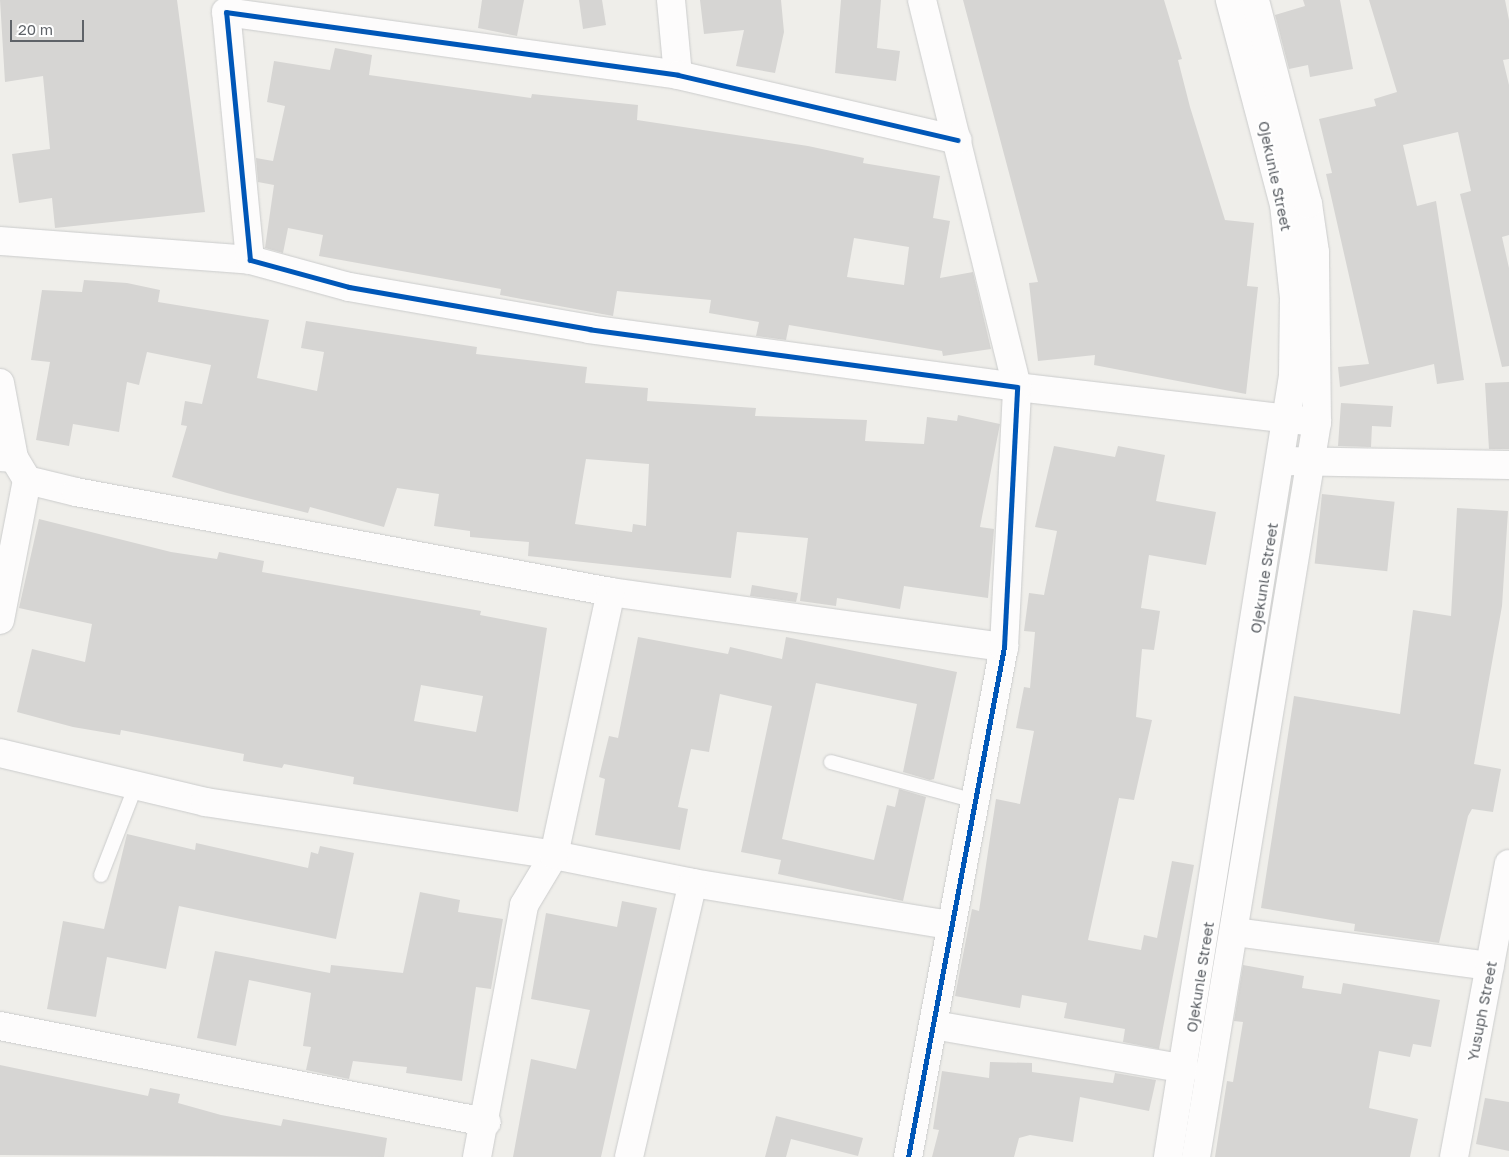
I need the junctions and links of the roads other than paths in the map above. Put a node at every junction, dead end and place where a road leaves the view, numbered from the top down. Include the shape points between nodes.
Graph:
1 (671, 0) edge
2 (922, 0) edge
3 (1230, 0) edge
4 (1255, 0) edge
5 (226, 6) edge
6 (678, 75) junction
7 (958, 140) junction
8 (0, 241) edge
9 (250, 260) junction
10 (0, 383) edge
11 (1017, 387) junction
12 (1289, 418) junction
13 (1318, 422) junction
14 (1283, 461) junction
15 (1310, 463) junction
16 (13, 465) edge
17 (1509, 465) edge
18 (610, 592) junction
19 (0, 620) edge
20 (1004, 647) junction
21 (0, 753) edge
22 (831, 762) dead end
23 (135, 788) junction
24 (976, 801) junction
25 (554, 854) junction
26 (1509, 864) edge
27 (101, 876) dead end
28 (693, 883) junction
29 (949, 925) junction
30 (1235, 932) junction
31 (1490, 966) junction
32 (934, 1025) junction
33 (0, 1026) edge
34 (1185, 1069) junction
35 (487, 1122) junction
36 (477, 1157) edge
37 (630, 1157) edge
38 (908, 1157) edge
39 (1168, 1157) edge
40 (1196, 1157) edge
41 (1454, 1157) edge

1 - 6 street
2 - 7 street
3 - 12 street, Ojekunle Street via 1284,205 1294,298
4 - 13 street, Ojekunle Street via 1276,73 1314,243
5 - 6 street
5 - 9 street
6 - 7 street
7 - 11 street
8 - 9 street
9 - 11 street via 349,287 590,329
10 - 16 street
11 - 12 street
11 - 20 street
12 - 13 street
12 - 14 street, Ojekunle Street
13 - 15 street, Ojekunle Street
14 - 15 street
14 - 34 street, Ojekunle Street
15 - 17 street
15 - 30 street, Ojekunle Street
16 - 18 street
16 - 19 street
18 - 20 street
18 - 25 street
20 - 24 street
21 - 23 street
22 - 24 lane
23 - 25 street
23 - 27 lane
24 - 29 street
25 - 28 street
25 - 35 street via 524,905
26 - 31 street, Yusuph Street
28 - 29 street
28 - 37 street
29 - 32 street
30 - 31 street
30 - 40 street, Ojekunle Street
31 - 41 street, Yusuph Street
32 - 34 street
32 - 38 street
33 - 35 street
34 - 39 street, Ojekunle Street
35 - 36 street

